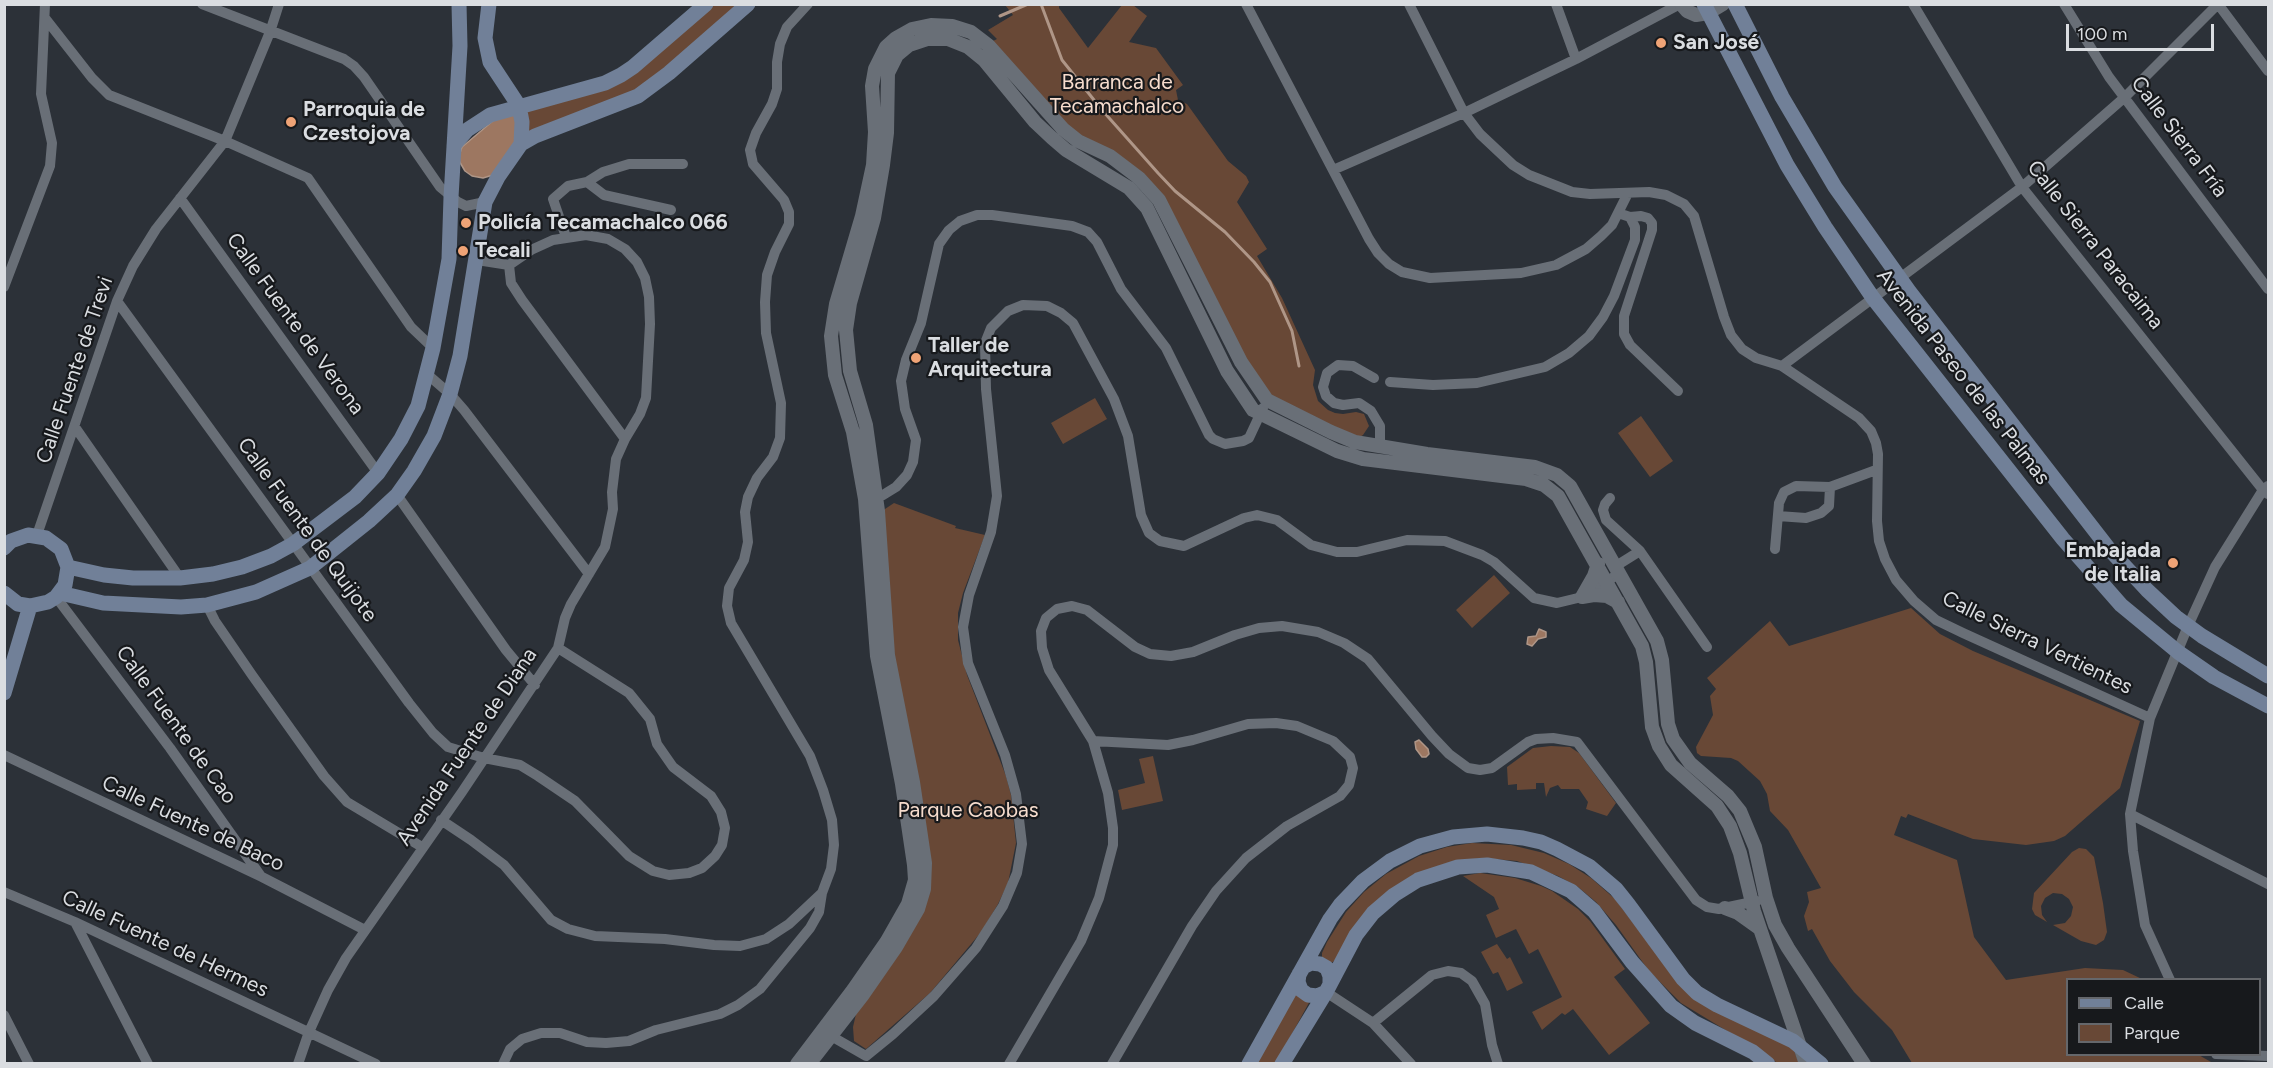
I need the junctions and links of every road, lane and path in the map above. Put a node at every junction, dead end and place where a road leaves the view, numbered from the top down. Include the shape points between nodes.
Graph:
1 (45, 4) edge
2 (202, 4) edge
3 (279, 4) edge
4 (489, 4) edge
5 (706, 4) edge
6 (748, 4) edge
7 (808, 4) edge
8 (1246, 4) edge
9 (1409, 4) edge
10 (1556, 4) edge
11 (1681, 4) edge
12 (1723, 4) edge
13 (1735, 4) edge
14 (1913, 4) edge
15 (2064, 4) edge
16 (2218, 4) edge
17 (458, 5) edge
18 (1706, 9) edge
19 (45, 18) junction
20 (270, 32) junction
21 (1576, 59) junction
22 (2268, 71) edge
23 (872, 86) junction
24 (886, 88) junction
25 (2125, 98) junction
26 (519, 106) junction
27 (1464, 112) junction
28 (225, 141) junction
29 (521, 144) junction
30 (454, 145) junction
31 (1110, 156) junction
32 (682, 164) dead end
33 (1102, 170) junction
34 (1333, 170) junction
35 (586, 182) junction
36 (2022, 187) junction
37 (1628, 193) junction
38 (450, 197) junction
39 (180, 198) junction
40 (485, 202) junction
41 (672, 210) dead end
42 (1618, 213) junction
43 (1630, 217) junction
44 (566, 237) junction
45 (477, 260) junction
46 (509, 265) junction
47 (1899, 278) junction
48 (4, 287) edge
49 (2268, 289) edge
50 (1873, 297) junction
51 (117, 301) junction
52 (433, 348) junction
53 (1782, 366) junction
54 (427, 375) junction
55 (1374, 378) dead end
56 (1390, 382) dead end
57 (1678, 391) dead end
58 (450, 394) junction
59 (1267, 400) junction
60 (1260, 414) junction
61 (75, 427) junction
62 (625, 438) junction
63 (1380, 447) junction
64 (1464, 464) junction
65 (1876, 470) junction
66 (378, 473) junction
67 (1830, 487) junction
68 (2267, 490) edge
69 (397, 495) junction
70 (871, 498) junction
71 (1610, 498) dead end
72 (1778, 516) junction
73 (38, 535) junction
74 (293, 544) junction
75 (4, 548) edge
76 (1775, 549) dead end
77 (1640, 551) junction
78 (1598, 564) junction
79 (68, 567) junction
80 (310, 568) junction
81 (1618, 570) junction
82 (589, 574) junction
83 (180, 578) junction
84 (1607, 582) junction
85 (58, 595) junction
86 (1582, 597) junction
87 (5, 598) edge
88 (1618, 602) junction
89 (207, 605) junction
90 (30, 606) junction
91 (2188, 626) junction
92 (1707, 647) dead end
93 (558, 648) junction
94 (2178, 652) junction
95 (2268, 676) edge
96 (535, 684) junction
97 (4, 693) edge
98 (2268, 706) edge
99 (2150, 718) junction
100 (1093, 741) junction
101 (4, 755) edge
102 (484, 758) junction
103 (2130, 814) junction
104 (441, 820) junction
105 (423, 847) junction
106 (262, 877) junction
107 (2268, 884) edge
108 (4, 892) edge
109 (822, 893) junction
110 (1766, 898) junction
111 (1751, 902) junction
112 (1725, 908) junction
113 (75, 922) junction
114 (1759, 929) junction
115 (365, 930) junction
116 (1301, 970) junction
117 (2169, 978) edge
118 (1328, 988) junction
119 (4, 1015) edge
120 (1373, 1023) junction
121 (309, 1032) junction
122 (826, 1033) junction
123 (866, 1060) edge
124 (1815, 1063) edge
125 (29, 1064) edge
126 (148, 1064) edge
127 (298, 1064) edge
128 (376, 1064) edge
129 (503, 1064) edge
130 (797, 1064) edge
131 (809, 1064) edge
132 (1009, 1064) edge
133 (1112, 1064) edge
134 (1249, 1064) edge
135 (1282, 1064) edge
136 (1411, 1064) edge
137 (1498, 1064) edge
138 (1768, 1064) edge
139 (1864, 1064) edge

1 - 19 street
2 - 20 street
3 - 20 street, Calle Fuente de Trevi
4 - 26 main road via 485,38 490,62
5 - 26 main road via 621,75 605,83
6 - 29 main road via 638,96
7 - 109 street via 787,27 780,44 777,89 750,150 753,164 784,200 789,212 789,224 767,275 765,302 766,333 781,403 780,438 748,497 744,512 748,542 744,560 729,588 727,606 731,623 810,756 823,790 834,845
8 - 34 street
9 - 27 street, Calle Sierra Vertientes
10 - 21 street
11 - 18 street via 1696,15
11 - 21 street
12 - 18 street
13 - 47 main road, Avenida Paseo de las Palmas via 1814,154
14 - 36 street, Calle Sierra Paracaima
15 - 25 street, Calle Sierra Fría
16 - 22 street
16 - 25 street
17 - 30 main road via 460,46
18 - 50 main road, Avenida Paseo de las Palmas via 1787,165
19 - 28 street via 109,95
19 - 48 street via 41,94 52,143 51,166
20 - 28 street, Calle Fuente de Trevi
20 - 38 street via 354,66
21 - 27 street
23 - 24 street
23 - 31 street via 886,47 896,38 912,29 952,26 971,32 988,45 1062,129
23 - 70 street via 873,165 831,336 835,375
24 - 33 street via 897,55 909,45 927,39 948,39 968,47 984,60 1035,122 1065,150
24 - 70 street via 883,165 846,330 849,371 866,425
25 - 36 street
25 - 49 street, Calle Sierra Fría
26 - 29 main road
26 - 30 main road via 480,120
27 - 34 street
27 - 37 street, Calle Sierra Vertientes via 1495,149 1529,175 1572,192
28 - 39 street, Calle Fuente de Trevi
28 - 52 street via 308,178 411,327
29 - 40 main road
30 - 38 main road
31 - 33 street
31 - 59 street via 1139,178 1158,200 1241,362
32 - 35 street via 629,164
33 - 60 street via 1129,188 1147,208 1227,371 1253,410
34 - 42 street via 1378,253 1389,264 1415,276 1537,271 1586,249 1612,225
35 - 41 street via 604,195
35 - 44 street via 568,186 553,199
36 - 47 street
36 - 68 street, Calle Sierra Paracaima
37 - 42 street
37 - 53 street, Calle Sierra Vertientes via 1665,195 1684,204 1700,231 1731,335 1756,358
38 - 40 street via 466,206
38 - 52 main road via 449,259
39 - 51 street, Calle Fuente de Trevi via 133,266
39 - 66 street, Calle Fuente de Verona
40 - 45 main road
42 - 43 street
43 - 56 street via 1635,240 1614,296 1588,336 1569,352 1545,367 1477,383
43 - 57 street via 1648,218 1652,230 1624,316 1624,334 1630,345
44 - 46 street, Avenida Fuente de Diana via 531,250
44 - 62 street, Avenida Fuente de Diana via 608,239 625,249 645,278 650,324 646,399
45 - 46 street
45 - 58 main road
46 - 62 street via 511,283 522,300
47 - 50 street
47 - 91 main road, Avenida Paseo de las Palmas via 2109,549
50 - 53 street
50 - 94 main road, Avenida Paseo de las Palmas via 2063,539 2121,605
51 - 61 street, Calle Fuente de Trevi
51 - 74 street, Calle Fuente de Quijote
52 - 54 main road
53 - 65 street, Calle Sierra Vertientes via 1859,418 1871,431 1876,443
54 - 58 street
54 - 66 main road via 418,406
55 - 63 street via 1353,366 1338,365 1327,373 1323,387 1334,403 1359,403 1371,411 1380,426
58 - 69 main road via 434,436
58 - 82 street
59 - 60 street
59 - 63 street via 1343,437
60 - 64 street via 1337,451 1363,459
60 - 70 street via 1244,441 1225,444 1209,435 1166,348 1121,289 1088,232 1072,226 977,215 960,221 939,244 927,302 906,360 901,381 905,409 915,434 910,469 890,491
61 - 73 street, Calle Fuente de Trevi
61 - 83 street
62 - 82 street, Avenida Fuente de Diana via 616,459 605,547
63 - 64 street
64 - 78 street via 1549,488 1562,501
64 - 81 street via 1535,467 1557,475 1575,493
65 - 67 street
65 - 99 street, Calle Sierra Vertientes via 1879,541 1896,580 1914,601 1936,620
66 - 74 main road via 355,497
67 - 72 street via 1796,486 1784,492
67 - 72 street via 1828,506 1821,513 1806,518
68 - 91 street, Calle Sierra Vertientes via 2214,567
69 - 80 main road
69 - 96 street via 506,650
70 - 122 street via 877,656 899,747 914,887 887,941
71 - 77 street via 1603,510 1606,520
72 - 76 street
73 - 75 main road via 19,537
73 - 79 main road via 55,542
74 - 80 street, Calle Fuente de Quijote
74 - 83 main road via 242,567
77 - 81 street
77 - 92 street
78 - 84 street
78 - 86 street
79 - 83 main road via 133,578
79 - 85 main road via 65,585
80 - 89 main road via 256,592
80 - 102 street, Calle Fuente de Quijote via 433,733 448,747
81 - 84 street
81 - 110 street via 1660,650 1673,739 1690,763 1740,811 1759,862
82 - 93 street, Avenida Fuente de Diana via 565,618
84 - 86 street
84 - 88 street
85 - 89 main road via 142,606
85 - 90 main road via 39,606
85 - 106 street, Calle Fuente de Cao
86 - 88 street via 1607,596
86 - 123 street via 1566,603 1534,598 1494,562 1458,544 1420,539 1357,552 1336,552 1311,545 1277,520 1263,515 1244,518 1185,546 1160,541 1144,523 1128,436 1114,399 1073,323 1047,306 1023,305 1008,311 991,328 984,343 996,503 963,627 968,663 1014,784 1021,827 1020,859 1008,896 976,948 926,1004
87 - 90 main road
88 - 111 street via 1645,654 1652,727 1659,746 1679,774 1712,801 1726,819 1740,853
89 - 105 street via 252,675 346,802
90 - 97 main road
91 - 94 street, Calle Sierra Vertientes
91 - 95 main road, Avenida Paseo de las Palmas
93 - 96 street, Avenida Fuente de Diana
93 - 102 street, Calle Fuente de Quijote via 630,693 650,719 657,744 672,767 711,796 725,828 715,856 702,868 688,873 669,875 653,871 629,856 575,801 538,776 520,765
94 - 98 main road, Avenida Paseo de las Palmas
94 - 99 street, Calle Sierra Vertientes
96 - 102 street, Avenida Fuente de Diana
99 - 103 street, Calle Sierra Vertientes
100 - 112 street via 1049,670 1042,648 1041,631 1046,618 1056,609 1072,606 1087,610 1134,647 1150,654 1171,656 1259,628 1282,626 1318,632 1368,659 1432,736 1468,768 1492,768 1536,740 1577,742 1696,900 1707,907
100 - 132 street via 1113,828 1110,861 1081,941
100 - 133 street via 1168,744 1248,724 1286,724 1324,735 1350,758 1353,768 1344,792 1280,831 1246,858 1216,891
101 - 106 street, Calle Fuente de Baco
102 - 104 street, Avenida Fuente de Diana
103 - 107 street
103 - 117 street, Calle Sierra Vertientes via 2145,925
104 - 105 street, Avenida Fuente de Diana
104 - 109 street via 504,865 551,920 595,936 740,946 765,939 789,924
105 - 115 street, Avenida Fuente de Diana
106 - 115 street, Calle Fuente de Baco
108 - 113 street, Calle Fuente de Hermes
109 - 129 street via 819,912 810,928 760,989 738,1005 629,1041 587,1042 560,1033 541,1033 522,1039 510,1049
110 - 111 street
110 - 139 street via 1788,948
111 - 112 street
111 - 114 street
112 - 114 street
113 - 121 street, Calle Fuente de Hermes
113 - 126 street
114 - 124 street
115 - 121 street, Avenida Fuente de Diana via 328,990
116 - 118 main road via 1311,963 1327,968
116 - 118 main road via 1298,982 1308,995 1317,996
116 - 124 main road via 1340,905 1390,861 1420,846 1453,837 1505,835 1557,849 1589,866 1622,896 1697,993 1793,1041
116 - 134 main road
118 - 120 street
118 - 135 main road
118 - 138 main road via 1364,924 1383,903 1406,887 1458,867 1516,868 1545,877 1583,900 1671,1006
119 - 125 street
120 - 136 street
120 - 137 street via 1432,975 1448,971 1461,974 1472,981 1485,1004
121 - 127 street, Avenida Fuente de Diana
121 - 128 street, Calle Fuente de Hermes
122 - 123 street
122 - 130 street
122 - 131 street

